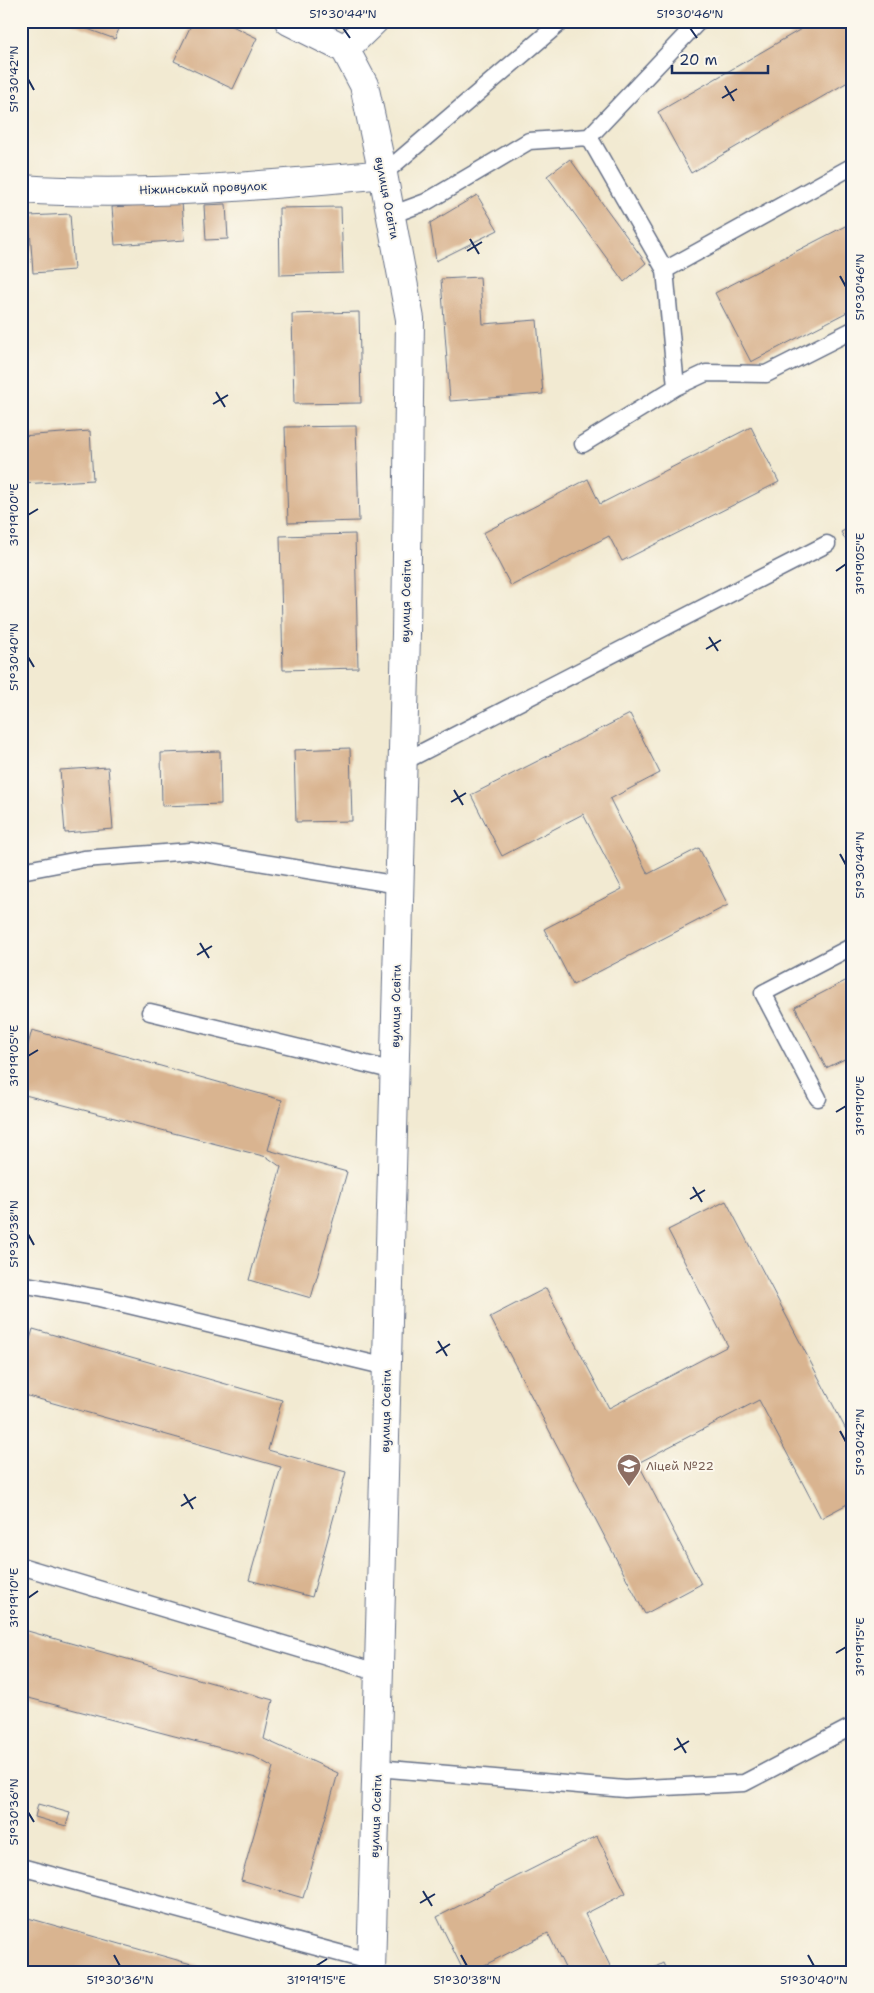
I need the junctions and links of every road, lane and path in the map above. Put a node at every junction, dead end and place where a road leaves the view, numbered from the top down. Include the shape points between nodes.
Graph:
1 (289, 21) edge
2 (374, 21) edge
3 (562, 21) edge
4 (700, 21) edge
5 (345, 49) junction
6 (588, 137) junction
7 (853, 166) edge
8 (384, 174) junction
9 (21, 189) edge
10 (391, 215) junction
11 (665, 270) junction
12 (853, 330) edge
13 (676, 387) junction
14 (583, 444) dead end
15 (827, 544) dead end
16 (403, 762) junction
17 (21, 871) edge
18 (399, 885) junction
19 (853, 946) edge
20 (150, 1012) dead end
21 (395, 1070) junction
22 (818, 1098) dead end
23 (21, 1284) edge
24 (387, 1368) junction
25 (21, 1566) edge
26 (380, 1673) junction
27 (853, 1726) edge
28 (377, 1768) junction
29 (21, 1867) edge
30 (371, 1967) edge

1 - 5 street
2 - 5 street
3 - 8 lane
4 - 6 lane
5 - 8 street, вулиця Освіти via 364,85
6 - 10 lane via 530,141 426,202
6 - 11 lane
7 - 11 lane
8 - 9 street, Ніжинський провулок via 278,184 78,193
8 - 10 street, вулиця Освіти
10 - 16 street, вулиця Освіти via 410,319
11 - 13 lane
12 - 13 lane via 766,374 706,373
13 - 14 lane
15 - 16 lane
16 - 18 street, вулиця Освіти
17 - 18 lane via 84,859 190,851
18 - 21 street, вулиця Освіти
19 - 22 lane via 764,993
20 - 21 lane
21 - 24 street, вулиця Освіти
23 - 24 lane via 99,1298
24 - 26 street, вулиця Освіти
25 - 26 lane
26 - 28 street, вулиця Освіти
27 - 28 lane via 744,1783 625,1789
28 - 30 street, вулиця Освіти
29 - 30 lane

